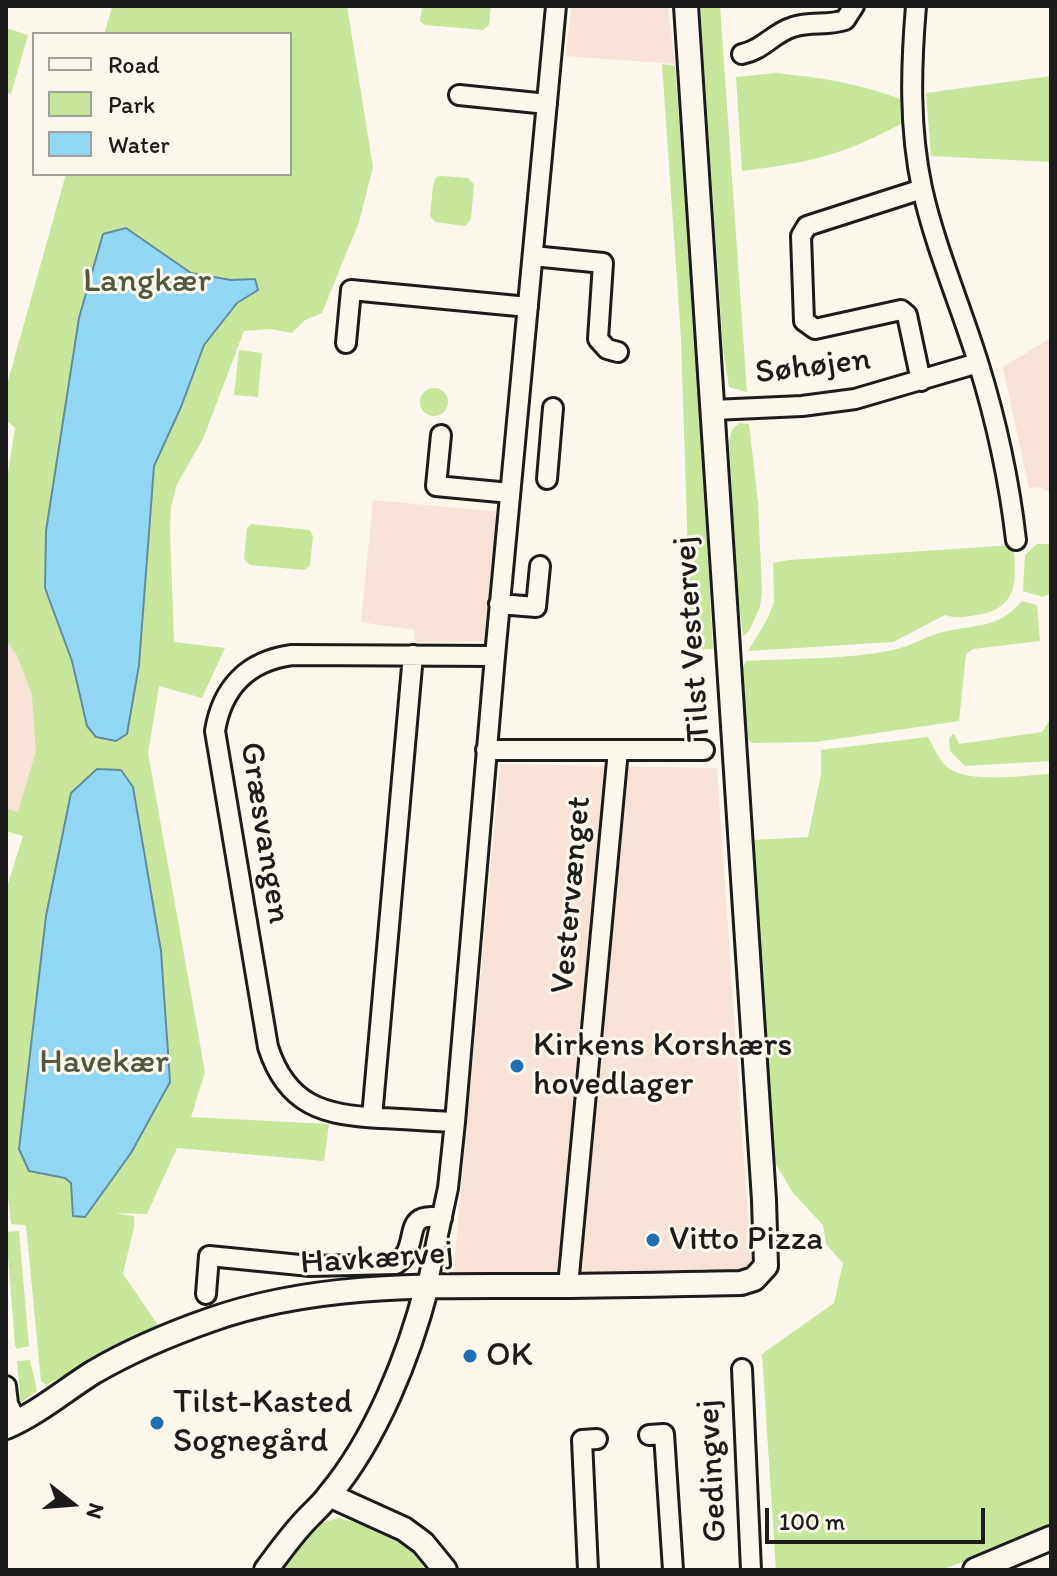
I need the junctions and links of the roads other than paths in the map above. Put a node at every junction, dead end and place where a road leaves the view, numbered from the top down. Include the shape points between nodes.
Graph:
1 (556, 6) edge
2 (686, 6) edge
3 (854, 6) edge
4 (916, 6) edge
5 (742, 54) dead end
6 (459, 95) dead end
7 (547, 104) junction
8 (922, 189) junction
9 (533, 256) junction
10 (528, 307) junction
11 (346, 343) dead end
12 (618, 352) dead end
13 (978, 363) junction
14 (921, 381) junction
15 (553, 408) dead end
16 (713, 410) junction
17 (441, 435) dead end
18 (515, 447) junction
19 (550, 450) junction
20 (547, 479) dead end
21 (510, 493) junction
22 (1016, 540) dead end
23 (540, 566) dead end
24 (499, 604) junction
25 (413, 655) junction
26 (495, 656) junction
27 (486, 750) junction
28 (618, 750) junction
29 (704, 750) dead end
30 (372, 1117) junction
31 (455, 1122) junction
32 (442, 1218) junction
33 (766, 1266) joint
34 (427, 1286) junction
35 (568, 1286) junction
36 (206, 1294) dead end
37 (742, 1369) dead end
38 (6, 1386) edge
39 (10, 1428) edge
40 (649, 1435) dead end
41 (597, 1439) dead end
42 (329, 1495) junction
43 (1051, 1538) edge
44 (266, 1570) edge
45 (445, 1570) edge
46 (588, 1570) edge
47 (673, 1570) edge
48 (751, 1570) edge
49 (975, 1570) edge

1 - 7 street
2 - 16 street, Tilst Vestervej
3 - 5 street via 845,20 796,26 771,37 757,51
4 - 8 street via 912,61
6 - 7 street
7 - 9 street
8 - 13 street
8 - 14 street, Søhøjen via 807,226 801,236 804,321 815,329 901,310 907,315
9 - 10 street
9 - 12 street via 603,263 598,339
10 - 11 street via 351,290
10 - 18 street
13 - 14 street, Søhøjen
13 - 22 street via 1001,444
14 - 16 street, Søhøjen via 855,399
15 - 19 street
16 - 33 street, Tilst Vestervej
17 - 21 street via 436,486
18 - 19 street
18 - 21 street
19 - 20 street
21 - 24 street
23 - 24 street via 536,607
24 - 26 street
25 - 26 street, Græsvangen
25 - 30 street
25 - 30 street, Græsvangen via 273,657 242,675 228,691 215,731 273,1064 303,1100 326,1112
26 - 27 street
27 - 28 street, Vestervænget
27 - 31 street
28 - 29 street, Vestervænget
28 - 35 street, Vestervænget
30 - 31 street, Græsvangen
31 - 32 street
32 - 34 street
32 - 36 street, Havkærvej via 418,1219 410,1250 396,1264 310,1266 209,1256
33 - 35 street, Havkærvej via 754,1279 741,1283
34 - 35 street, Havkærvej
34 - 39 street, Havkærvej via 323,1294 213,1319 97,1370
34 - 42 street via 414,1334 380,1411
37 - 48 street, Gedingvej
38 - 39 street
40 - 47 street, Gedingvej via 664,1434
41 - 46 street via 582,1440
42 - 44 street
42 - 45 street via 404,1529
43 - 49 street

